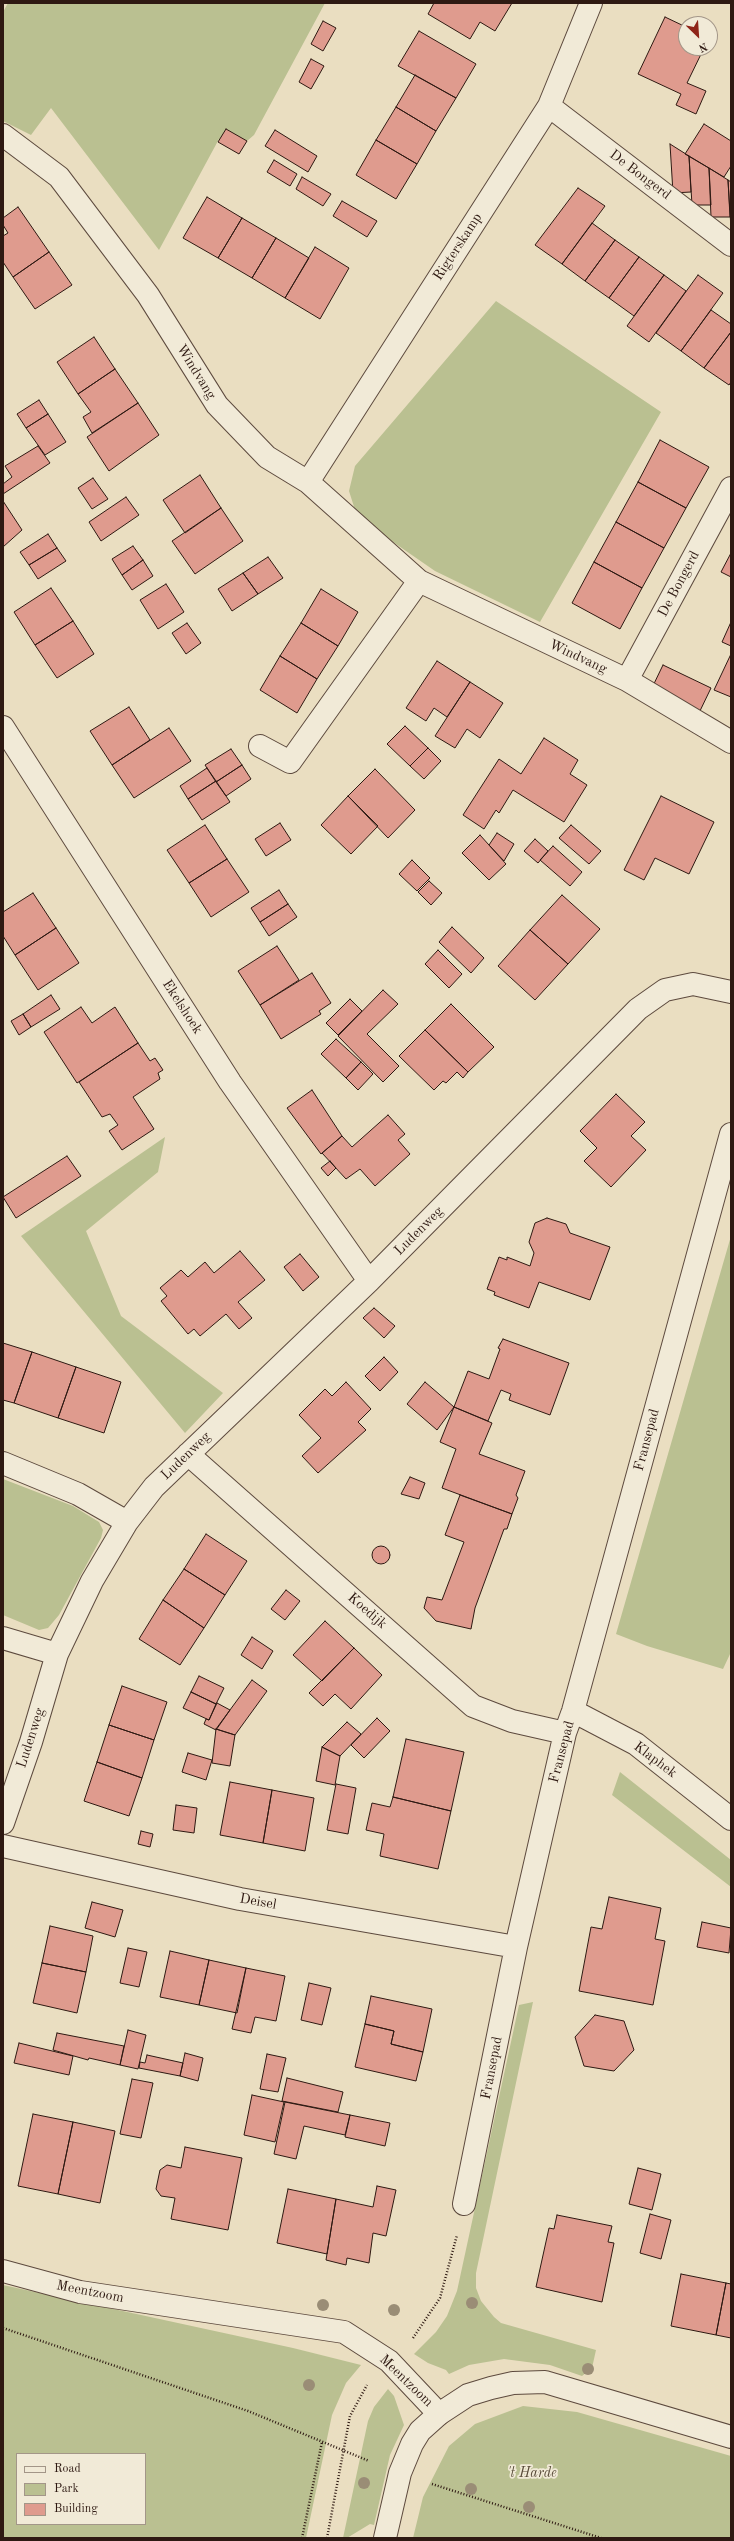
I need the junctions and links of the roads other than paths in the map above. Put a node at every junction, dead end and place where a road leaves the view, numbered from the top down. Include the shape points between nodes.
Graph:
1 (591, 3) edge
2 (549, 106) junction
3 (3, 136) edge
4 (731, 245) edge
5 (308, 482) junction
6 (731, 488) edge
7 (419, 581) junction
8 (627, 680) junction
9 (3, 727) edge
10 (731, 742) edge
11 (260, 746) dead end
12 (731, 992) edge
13 (731, 1134) edge
14 (369, 1281) junction
15 (188, 1454) junction
16 (3, 1463) edge
17 (127, 1522) junction
18 (3, 1638) edge
19 (57, 1654) junction
20 (573, 1711) junction
21 (565, 1733) junction
22 (731, 1819) edge
23 (3, 1823) edge
24 (3, 1846) edge
25 (516, 1947) junction
26 (464, 2204) road end
27 (3, 2271) edge
28 (439, 2414) junction
29 (731, 2437) edge
30 (385, 2538) edge

1 - 2 street, Rigterskamp
2 - 4 street, De Bongerd
2 - 5 street, Rigterskamp
3 - 5 street, Windvang via 59,177 148,295 217,405 267,457
5 - 7 street, Windvang
6 - 8 street, De Bongerd
7 - 8 street, Windvang
7 - 11 street via 290,762
8 - 10 street, Windvang
9 - 14 street, Ekelshoek via 230,1082
12 - 14 street, Ludenweg via 693,984 665,990 638,1009
13 - 20 street, Fransepad
14 - 15 street, Ludenweg
15 - 17 street, Ludenweg via 154,1487
15 - 21 street, Koedijk via 473,1706 512,1721
16 - 17 street via 78,1494
17 - 19 street, Ludenweg via 92,1581
18 - 19 street
19 - 23 street, Ludenweg via 31,1742
20 - 21 street, Fransepad
20 - 22 street, Klaphek via 636,1744
21 - 25 street, Fransepad
24 - 25 street, Deisel via 240,1899
25 - 26 street, Fransepad
27 - 28 street, Meentzoom via 80,2292 344,2332 389,2361
28 - 29 street, Meentzoom via 468,2395 513,2383 545,2382
28 - 30 street via 420,2431 412,2444 400,2473

